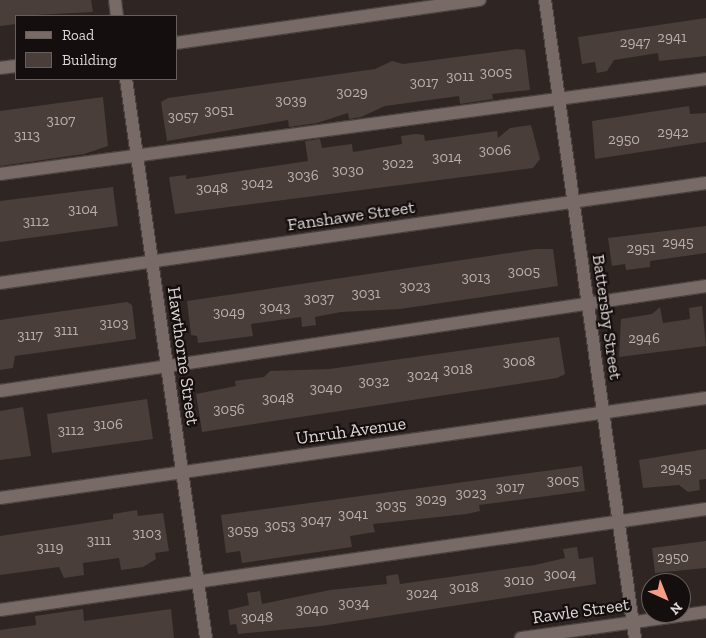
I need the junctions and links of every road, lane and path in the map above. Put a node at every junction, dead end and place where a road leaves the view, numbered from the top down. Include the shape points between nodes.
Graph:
1 (115, 0) edge
2 (480, 0) edge
3 (545, 0) edge
4 (117, 15) edge
5 (178, 43) edge
6 (15, 66) edge
7 (0, 68) edge
8 (706, 79) edge
9 (126, 80) edge
10 (559, 99) junction
11 (137, 154) junction
12 (0, 174) edge
13 (706, 183) edge
14 (573, 202) junction
15 (152, 262) junction
16 (0, 284) edge
17 (706, 286) edge
18 (588, 303) junction
19 (167, 368) junction
20 (0, 391) edge
21 (706, 398) edge
22 (603, 413) junction
23 (182, 472) junction
24 (0, 498) edge
25 (706, 509) edge
26 (618, 520) junction
27 (198, 584) junction
28 (0, 610) edge
29 (706, 612) edge
30 (633, 622) junction
31 (206, 638) edge
32 (520, 638) edge
33 (635, 638) edge

1 - 4 street
2 - 5 street
3 - 10 street, Battersby Street
6 - 7 street
8 - 10 street
9 - 11 street, Hawthorne Street
10 - 11 street
10 - 14 street, Battersby Street
11 - 12 street
11 - 15 street, Hawthorne Street
13 - 14 street, Fanshawe Street
14 - 15 street, Fanshawe Street
14 - 18 street, Battersby Street
15 - 16 street, Fanshawe Street
15 - 19 street, Hawthorne Street
17 - 18 street
18 - 19 street
18 - 22 street, Battersby Street
19 - 20 street
19 - 23 street, Hawthorne Street
21 - 22 street, Unruh Avenue
22 - 23 street, Unruh Avenue
22 - 26 street, Battersby Street
23 - 24 street, Unruh Avenue
23 - 27 street, Hawthorne Street
25 - 26 street
26 - 27 street
26 - 30 street, Battersby Street
27 - 28 street
27 - 31 street, Hawthorne Street
29 - 30 street, Rawle Street
30 - 32 street, Rawle Street
30 - 33 street, Battersby Street

